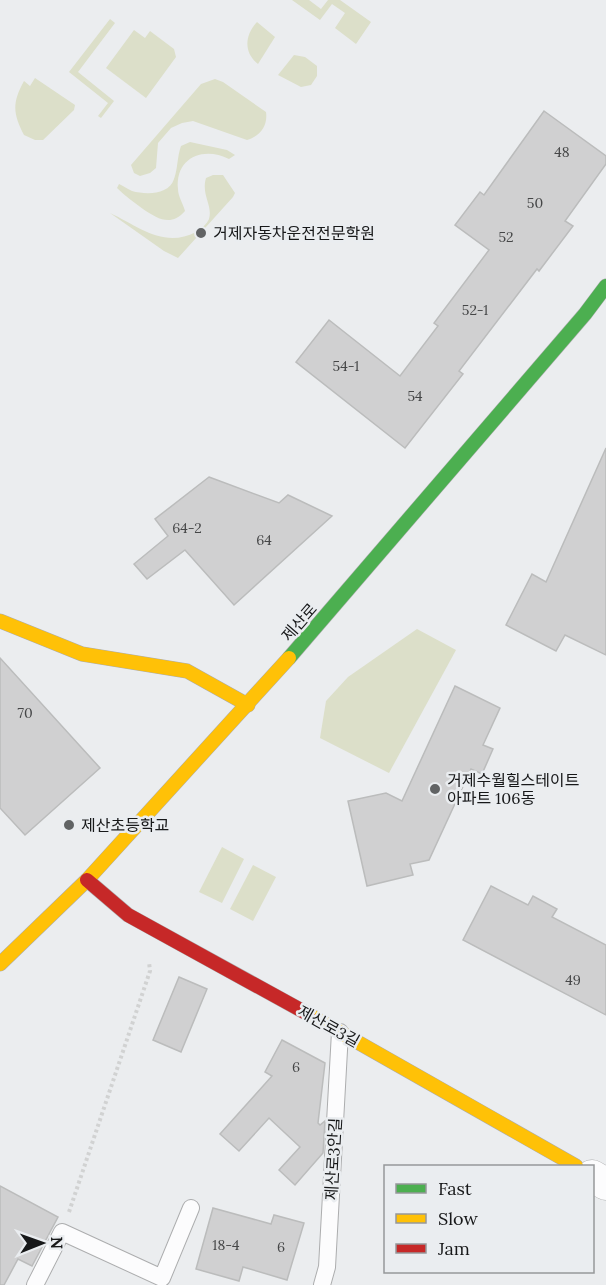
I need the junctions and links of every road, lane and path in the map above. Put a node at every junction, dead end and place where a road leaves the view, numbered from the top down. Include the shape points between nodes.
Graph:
1 (606, 286) edge
2 (0, 621) edge
3 (249, 705) junction
4 (87, 880) junction
5 (147, 925) junction
6 (0, 964) edge
7 (340, 1032) junction
8 (573, 1165) edge
9 (190, 1208) dead end
10 (62, 1232) junction
11 (35, 1285) edge
12 (322, 1285) edge

1 - 3 street, 제산로
2 - 3 street via 82,654 187,670
3 - 4 street, 제산로
4 - 5 street, 제산로3길 via 128,915
4 - 6 street, 제산로
5 - 7 street, 제산로3길
5 - 10 path via 150,971
7 - 8 street, 제산로3길
7 - 12 lane, 제산로3안길 via 327,1267
9 - 10 lane via 162,1278
10 - 11 lane

